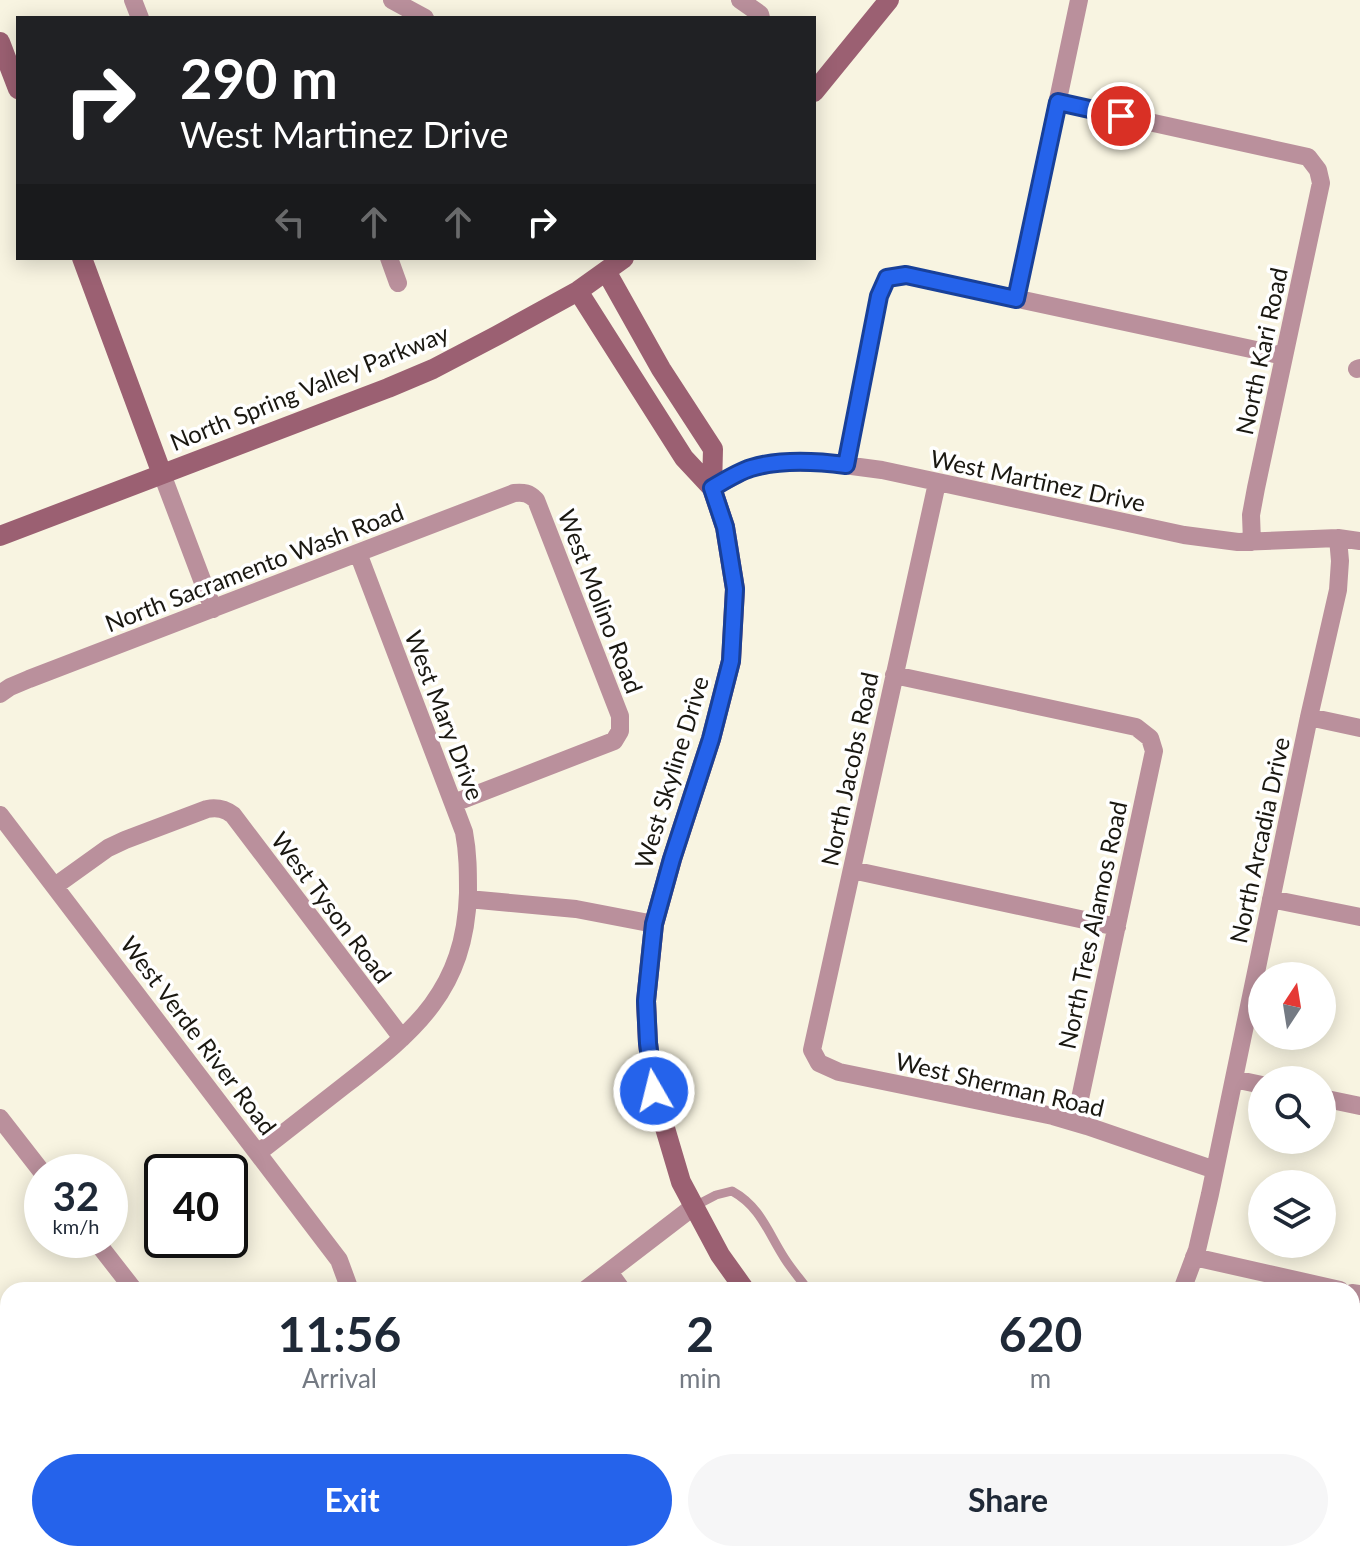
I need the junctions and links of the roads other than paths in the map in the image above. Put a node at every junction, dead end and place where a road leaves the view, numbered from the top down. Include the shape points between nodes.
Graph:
1 (740, 0) edge
2 (889, 0) edge
3 (1079, 0) edge
4 (395, 7) edge
5 (420, 16) edge
6 (760, 16) edge
7 (0, 42) edge
8 (16, 84) edge
9 (816, 90) edge
10 (1058, 102) junction
11 (83, 260) edge
12 (390, 260) edge
13 (621, 260) edge
14 (606, 271) junction
15 (398, 283) dead end
16 (578, 291) junction
17 (1016, 299) junction
18 (1284, 356) junction
19 (846, 465) junction
20 (162, 474) junction
21 (937, 483) junction
22 (712, 488) junction
23 (528, 494) joint
24 (0, 536) edge
25 (1338, 538) junction
26 (1360, 541) edge
27 (1252, 542) junction
28 (358, 553) junction
29 (213, 609) junction
30 (894, 675) junction
31 (0, 694) edge
32 (1309, 717) junction
33 (1360, 728) edge
34 (454, 803) junction
35 (0, 815) edge
36 (852, 870) junction
37 (55, 886) junction
38 (468, 899) junction
39 (1271, 899) junction
40 (1360, 917) edge
41 (654, 924) junction
42 (1117, 927) junction
43 (402, 1038) junction
44 (819, 1063) joint
45 (1234, 1079) junction
46 (1248, 1082) edge
47 (1336, 1101) edge
48 (1360, 1106) edge
49 (0, 1118) edge
50 (1075, 1122) junction
51 (258, 1153) junction
52 (28, 1154) edge
53 (1215, 1170) junction
54 (693, 1207) junction
55 (1194, 1257) junction
56 (109, 1258) edge
57 (609, 1272) junction
58 (128, 1282) edge
59 (347, 1282) edge
60 (596, 1282) edge
61 (616, 1282) edge
62 (739, 1282) edge
63 (802, 1282) edge
64 (1185, 1282) edge
65 (1305, 1282) edge

1 - 6 street
2 - 9 street
3 - 10 street
4 - 5 street
7 - 8 street
10 - 17 street
10 - 18 street, North Kari Road via 1308,157 1321,183
11 - 20 street
12 - 15 street
13 - 14 street, North Spring Valley Parkway
14 - 16 street, North Spring Valley Parkway
14 - 22 street, West Skyline Drive via 713,449
16 - 20 street, North Spring Valley Parkway via 399,383
16 - 22 street, West Skyline Drive via 684,458
17 - 18 street
17 - 19 street via 906,275 887,278
18 - 27 street, North Kari Road via 1251,515
19 - 21 street, West Martinez Drive
19 - 22 street, West Martinez Drive via 785,462 750,468
20 - 24 street, North Spring Valley Parkway
20 - 29 street
21 - 27 street, West Martinez Drive via 1184,535
21 - 30 street, North Jacobs Road
22 - 41 street, West Skyline Drive via 725,527 735,589 731,661
23 - 28 street, North Sacramento Wash Road via 514,493
23 - 34 street, West Molino Road via 536,500 620,716 620,731 614,741
25 - 26 street, West Martinez Drive
25 - 27 street, West Martinez Drive
25 - 32 street, North Arcadia Drive via 1338,590
28 - 29 street, North Sacramento Wash Road
28 - 34 street, West Mary Drive
29 - 31 street, North Sacramento Wash Road
30 - 36 street, North Jacobs Road
30 - 42 street, North Tres Alamos Road via 1136,727 1150,738 1154,751
32 - 33 street
32 - 39 street, North Arcadia Drive
34 - 38 street, West Mary Drive via 468,851
35 - 37 street, West Verde River Road
36 - 42 street
36 - 44 street, North Jacobs Road via 812,1050
37 - 43 street, West Tyson Road via 125,840 207,809 227,810
37 - 51 street, West Verde River Road
38 - 41 street via 576,909
38 - 43 street, West Mary Drive via 463,939 449,977 421,1020
39 - 40 street
39 - 45 street, North Arcadia Drive
41 - 54 street, West Skyline Drive via 646,1001 654,1091
42 - 50 street, North Tres Alamos Road
43 - 51 street, West Mary Drive
44 - 50 street, West Sherman Road via 839,1072
45 - 46 street
45 - 53 street, North Arcadia Drive
47 - 48 street
49 - 52 street
50 - 53 street, West Sherman Road
51 - 59 street, West Verde River Road via 339,1260
53 - 55 street, North Arcadia Drive
54 - 57 street
54 - 62 street, West Skyline Drive
54 - 63 lane via 732,1191 746,1198
55 - 64 street, North Arcadia Drive
55 - 65 street
56 - 58 street
57 - 60 street
57 - 61 street

